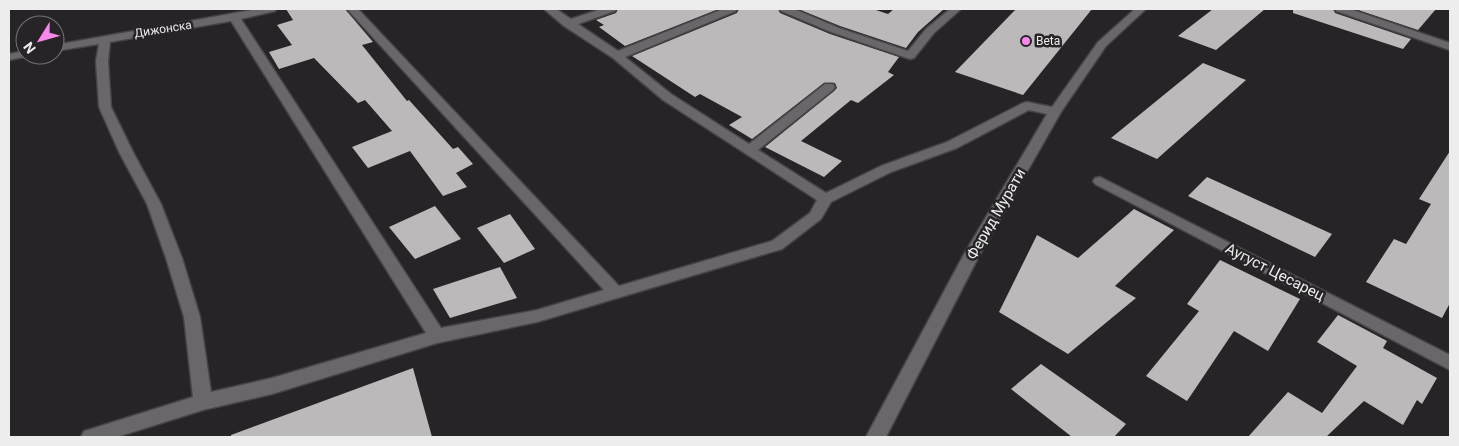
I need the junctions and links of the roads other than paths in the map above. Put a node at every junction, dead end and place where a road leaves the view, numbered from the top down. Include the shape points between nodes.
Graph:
1 (270, 9) edge
2 (352, 9) edge
3 (549, 9) edge
4 (611, 9) edge
5 (732, 9) edge
6 (786, 9) edge
7 (956, 9) edge
8 (1141, 9) edge
9 (1340, 9) edge
10 (234, 17) junction
11 (568, 24) junction
12 (105, 38) junction
13 (65, 46) edge
14 (1450, 47) edge
15 (617, 56) junction
16 (828, 87) dead end
17 (1054, 112) junction
18 (748, 151) junction
19 (1100, 182) dead end
20 (825, 199) junction
21 (616, 293) junction
22 (437, 336) junction
23 (1450, 363) edge
24 (203, 402) junction
25 (92, 437) edge
26 (876, 437) edge

1 - 10 street, Дижонска
2 - 21 street
3 - 11 street
4 - 11 street
5 - 15 street
6 - 7 street via 910,56 930,31
8 - 17 street, Ферид Мурати via 1102,44
9 - 14 street
10 - 12 street, Дижонска
10 - 22 street
11 - 15 street
12 - 13 street, Дижонска
12 - 24 street via 102,61 105,107 154,204 174,258 192,317
15 - 18 street via 667,97
16 - 18 street
17 - 20 street via 1027,106 952,145 886,169
17 - 26 street, Ферид Мурати via 971,256
18 - 20 street
19 - 23 street, Аугуст Цесарец
20 - 21 street via 816,216 777,245
21 - 22 street via 537,316
22 - 24 street via 272,386
24 - 25 street

